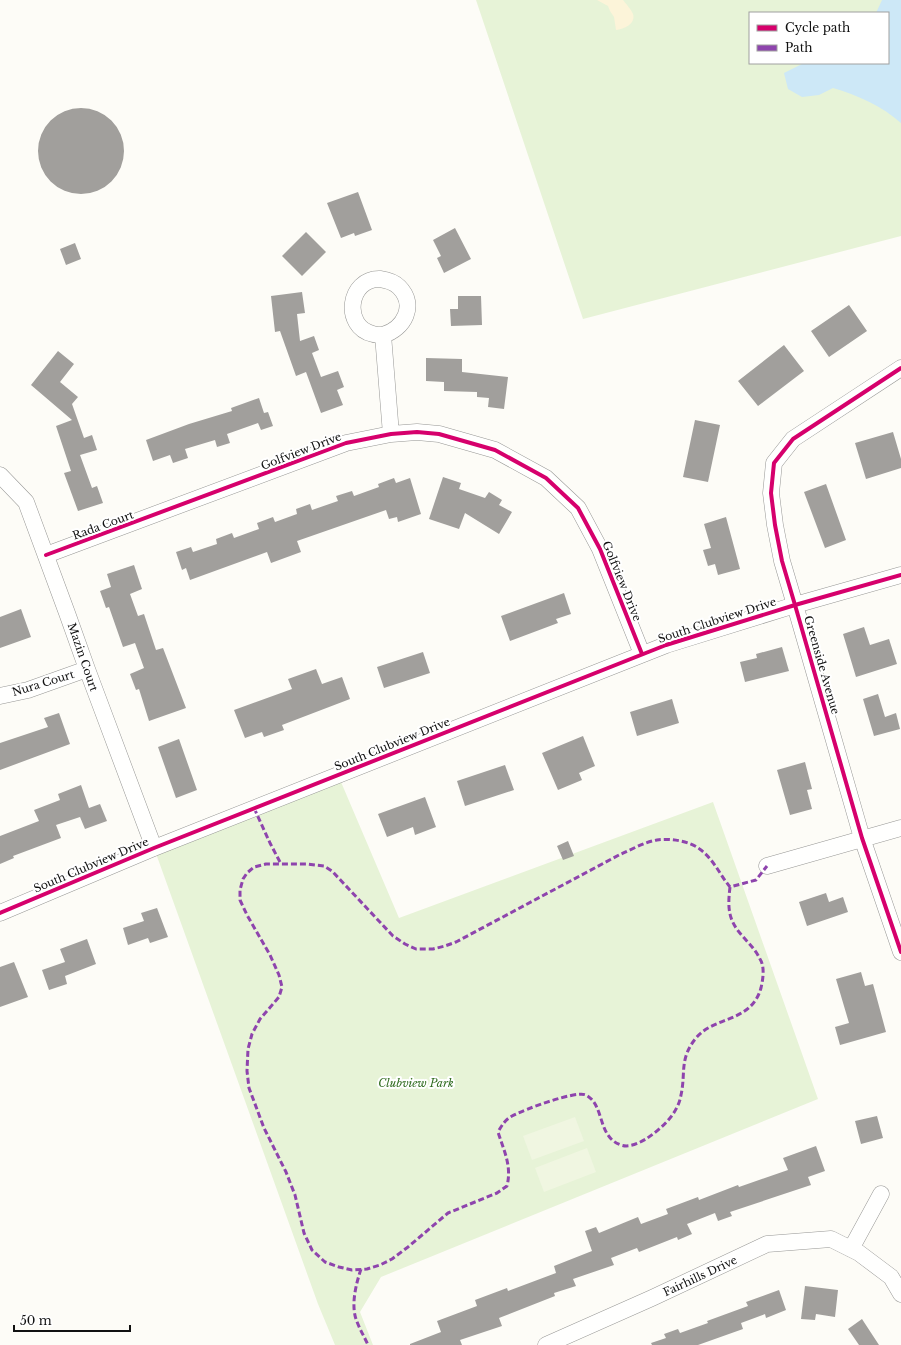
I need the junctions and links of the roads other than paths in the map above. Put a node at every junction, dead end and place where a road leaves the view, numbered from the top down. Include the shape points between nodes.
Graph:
1 (383, 335) dead end
2 (901, 368) edge
3 (391, 434) junction
4 (0, 475) edge
5 (165, 511) joint
6 (46, 555) junction
7 (901, 575) edge
8 (795, 605) junction
9 (642, 654) junction
10 (87, 669) junction
11 (0, 696) edge
12 (901, 828) edge
13 (862, 838) junction
14 (154, 848) junction
15 (767, 866) dead end
16 (0, 913) edge
17 (901, 952) edge
18 (881, 1194) dead end
19 (855, 1251) junction
20 (901, 1294) edge
21 (546, 1345) edge

1 - 3 street
2 - 8 street, Greenside Avenue via 793,439 774,463 771,493 775,525
3 - 5 street, Golfview Drive via 346,443
3 - 9 street, Golfview Drive via 439,434 495,450 546,478 578,508 582,515 600,549
4 - 6 street, Mazin Court via 26,502
5 - 6 street, Rada Court
6 - 10 street, Mazin Court
7 - 8 street, South Clubview Drive
8 - 9 street, South Clubview Drive
8 - 13 street, Greenside Avenue
9 - 14 street, South Clubview Drive
10 - 11 street, Nura Court via 28,690
10 - 14 street, Mazin Court
12 - 13 street
13 - 15 street
13 - 17 street, Greenside Avenue
14 - 16 street, South Clubview Drive
18 - 19 street
19 - 20 street, Fairhills Drive via 891,1278
19 - 21 street, Fairhills Drive via 831,1239 767,1244

